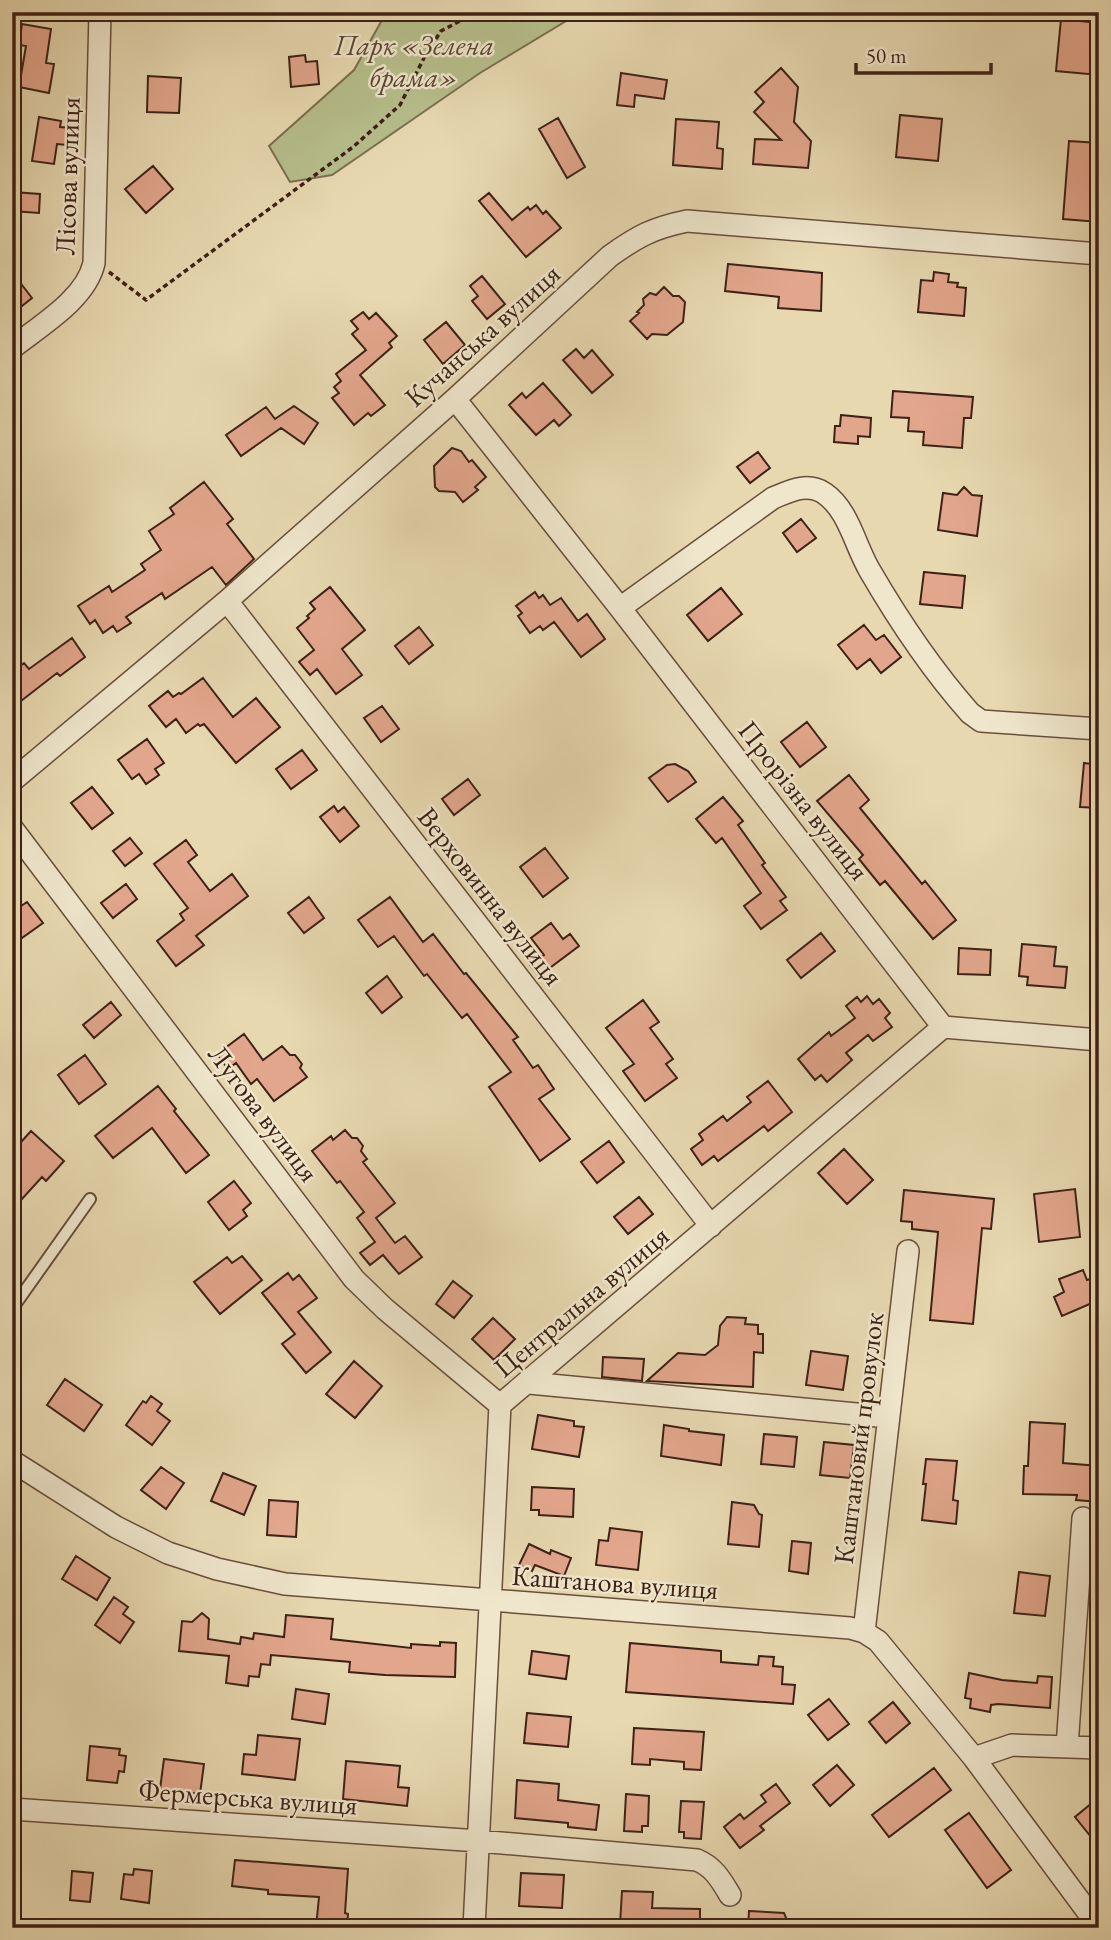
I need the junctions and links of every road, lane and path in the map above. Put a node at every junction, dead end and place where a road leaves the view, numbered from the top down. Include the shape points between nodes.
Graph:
1 (100, 12) edge
2 (477, 12) edge
3 (1099, 254) edge
4 (91, 277) junction
5 (12, 348) edge
6 (455, 399) junction
7 (227, 601) junction
8 (620, 608) junction
9 (1099, 729) edge
10 (12, 781) edge
11 (12, 828) edge
12 (943, 1027) junction
13 (1099, 1040) edge
14 (90, 1199) dead end
15 (711, 1226) junction
16 (908, 1251) dead end
17 (12, 1309) edge
18 (529, 1382) junction
19 (500, 1405) junction
20 (888, 1417) junction
21 (12, 1461) edge
22 (1083, 1518) dead end
23 (491, 1601) junction
24 (864, 1632) junction
25 (1067, 1747) junction
26 (1099, 1748) edge
27 (975, 1758) junction
28 (12, 1809) edge
29 (479, 1841) junction
30 (730, 1895) dead end
31 (1099, 1927) edge
32 (474, 1928) edge

1 - 4 street, Лісова вулиця
2 - 4 path via 441,31 400,105 353,147 146,300 107,270
3 - 6 street, Кучанська вулиця via 687,221 657,227 610,256
4 - 5 street, Лісова вулиця via 80,293
6 - 7 street, Кучанська вулиця
6 - 8 street, Прорізна вулиця
7 - 10 street, Кучанська вулиця
7 - 15 street, Верховинна вулиця
8 - 9 street via 773,498 808,487 839,505 860,554 896,615 970,713 981,721
8 - 12 street, Прорізна вулиця
11 - 19 street, Лугова вулиця via 354,1279
12 - 13 street
12 - 15 street, Центральна вулиця
14 - 17 lane
15 - 18 street, Центральна вулиця
16 - 20 street, Каштановий провулок
18 - 19 street, Центральна вулиця
18 - 20 street
19 - 23 street, Центральна вулиця
20 - 24 street, Каштановий провулок
21 - 23 street, Каштанова вулиця via 116,1527 168,1553 217,1569 285,1584
22 - 25 street
23 - 24 street, Каштанова вулиця
23 - 29 street, Центральна вулиця
24 - 27 street via 878,1641
25 - 26 street
25 - 27 street via 1012,1745
27 - 31 street
28 - 29 street, Фермерська вулиця
29 - 30 street, Фермерська вулиця via 697,1860 717,1874
29 - 32 street, Центральна вулиця

